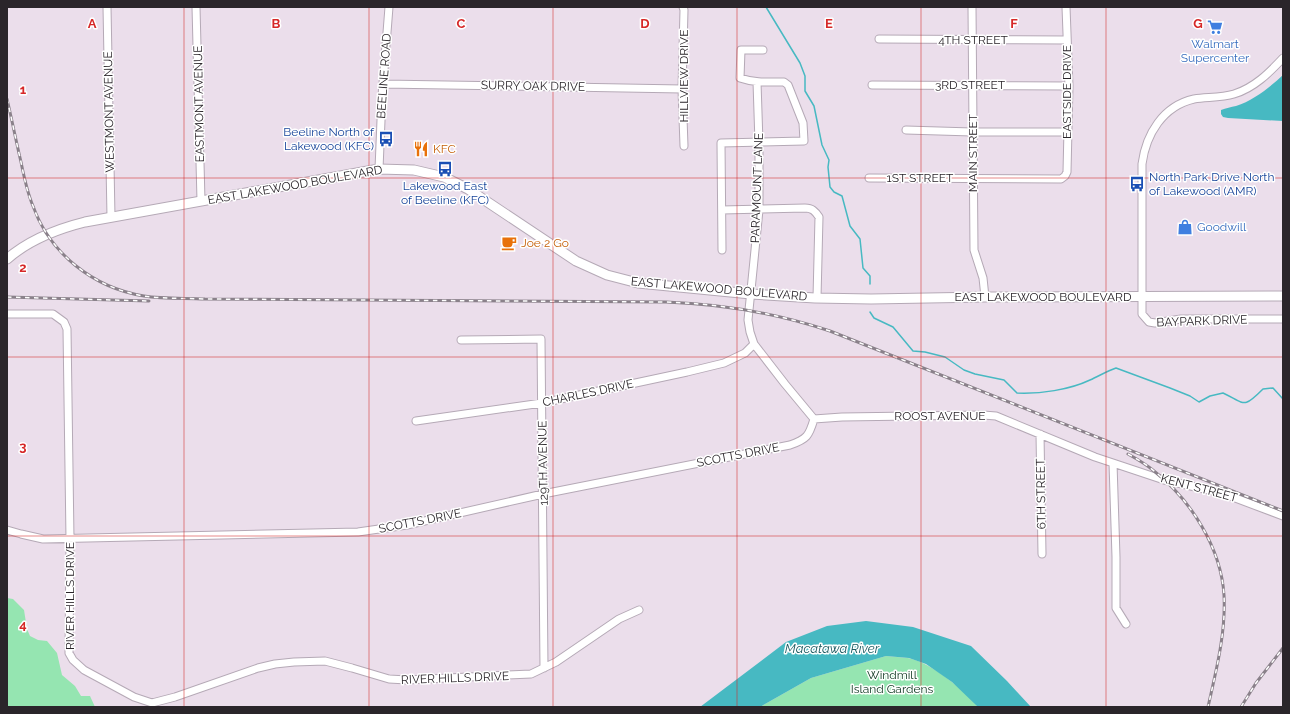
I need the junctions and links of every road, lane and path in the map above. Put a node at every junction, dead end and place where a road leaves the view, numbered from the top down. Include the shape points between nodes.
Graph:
1 (107, 7) edge
2 (196, 7) edge
3 (389, 7) edge
4 (683, 7) edge
5 (972, 7) edge
6 (1066, 7) edge
7 (879, 40) dead end
8 (973, 40) junction
9 (1067, 40) junction
10 (763, 50) dead end
11 (1283, 58) edge
12 (757, 82) junction
13 (383, 84) junction
14 (872, 85) dead end
15 (973, 86) junction
16 (1069, 86) junction
17 (682, 89) junction
18 (906, 130) dead end
19 (972, 132) junction
20 (1067, 132) junction
21 (759, 143) junction
22 (684, 146) dead end
23 (379, 169) junction
24 (1065, 176) joint
25 (869, 178) dead end
26 (973, 178) junction
27 (201, 201) junction
28 (722, 210) junction
29 (759, 210) junction
30 (111, 217) junction
31 (722, 250) dead end
32 (7, 259) edge
33 (751, 294) junction
34 (1283, 296) edge
35 (985, 297) junction
36 (1143, 297) junction
37 (817, 298) junction
38 (7, 314) edge
39 (1283, 319) edge
40 (461, 340) dead end
41 (754, 344) junction
42 (542, 403) junction
43 (814, 419) junction
44 (416, 422) dead end
45 (1040, 434) junction
46 (1113, 463) junction
47 (543, 494) junction
48 (1283, 516) edge
49 (7, 530) edge
50 (70, 539) junction
51 (1042, 554) dead end
52 (639, 610) dead end
53 (1126, 624) dead end
54 (544, 668) junction

1 - 30 street, WESTMONT AVENUE
2 - 27 street, EASTMONT AVENUE
3 - 13 street, BEELINE ROAD
4 - 17 street, HILLVIEW DRIVE
5 - 8 street, MAIN STREET
6 - 9 street, EASTSIDE DRIVE
7 - 8 street, 4TH STREET
8 - 9 street, 4TH STREET
8 - 15 street, MAIN STREET
9 - 16 street, EASTSIDE DRIVE
10 - 12 street via 741,50 740,78
11 - 36 street via 1258,82 1243,90 1176,106 1158,122 1150,135 1142,164
12 - 21 street, PARAMOUNT LANE
12 - 21 street via 784,82 788,85 803,123 804,141
13 - 17 street, SURRY OAK DRIVE
13 - 23 street, BEELINE ROAD
14 - 15 street, 3RD STREET
15 - 16 street, 3RD STREET
15 - 19 street, MAIN STREET
16 - 20 street, EASTSIDE DRIVE
17 - 22 street, HILLVIEW DRIVE
18 - 19 street
19 - 20 street
19 - 26 street, MAIN STREET
20 - 24 street, EASTSIDE DRIVE
21 - 28 street via 721,143
21 - 29 street, PARAMOUNT LANE
23 - 27 main road, EAST LAKEWOOD BOULEVARD
23 - 33 main road, EAST LAKEWOOD BOULEVARD via 414,170 444,177 468,189 576,261 607,275 638,283
24 - 26 street, 1ST STREET via 1054,180
25 - 26 street, 1ST STREET
26 - 35 street, MAIN STREET via 974,250
27 - 30 main road, EAST LAKEWOOD BOULEVARD
28 - 29 street
28 - 31 street
29 - 33 street, PARAMOUNT LANE
29 - 37 street via 811,208 816,211 819,217
30 - 32 main road, EAST LAKEWOOD BOULEVARD via 46,234
33 - 37 main road, EAST LAKEWOOD BOULEVARD
33 - 41 street via 748,320
34 - 36 main road, EAST LAKEWOOD BOULEVARD
35 - 36 main road, EAST LAKEWOOD BOULEVARD
35 - 37 main road, EAST LAKEWOOD BOULEVARD
36 - 39 street, BAYPARK DRIVE via 1142,314 1149,322 1155,323 1181,319
38 - 50 street, RIVER HILLS DRIVE via 53,314 64,322 67,329
40 - 42 street, 129TH AVENUE via 541,339
41 - 42 street, CHARLES DRIVE via 745,353 724,363
41 - 43 street
42 - 44 street, CHARLES DRIVE
42 - 47 street, 129TH AVENUE
43 - 45 street, ROOST AVENUE via 983,415 996,416
43 - 47 street, SCOTTS DRIVE via 811,430 803,441 790,445
45 - 46 street, ROOST AVENUE
45 - 51 street, 6TH STREET
46 - 48 street, KENT STREET via 1164,480 1222,493
46 - 53 street via 1116,608
47 - 50 street, SCOTTS DRIVE via 407,525 358,532
47 - 54 street, 129TH AVENUE
49 - 50 street, SCOTTS DRIVE via 43,539
50 - 54 street, RIVER HILLS DRIVE via 69,653 72,660 84,670 124,693 152,703 175,698 258,668 294,662 325,661 389,680 525,675
52 - 54 street, RIVER HILLS DRIVE via 619,619 577,649

